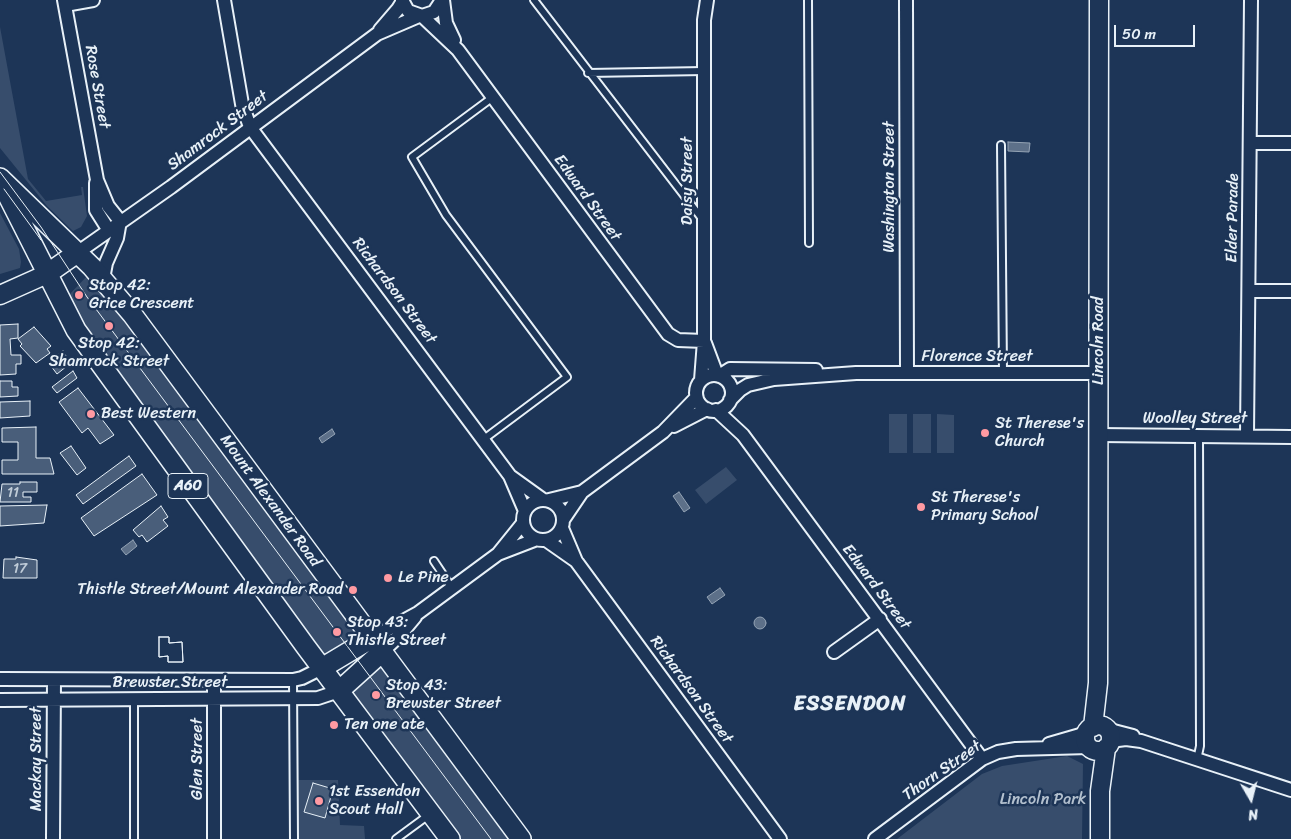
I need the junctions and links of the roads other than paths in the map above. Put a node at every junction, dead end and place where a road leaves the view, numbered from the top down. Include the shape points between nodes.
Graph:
1 (93, 0) edge
2 (224, 0) edge
3 (402, 0) edge
4 (442, 0) edge
5 (534, 0) edge
6 (700, 0) edge
7 (707, 0) edge
8 (808, 0) edge
9 (906, 0) edge
10 (1099, 0) edge
11 (1251, 0) edge
12 (65, 3) edge
13 (421, 16) junction
14 (704, 20) junction
15 (377, 34) junction
16 (458, 50) junction
17 (704, 72) junction
18 (588, 73) junction
19 (493, 97) junction
20 (250, 126) junction
21 (1250, 143) junction
22 (1291, 143) edge
23 (1001, 145) dead end
24 (0, 179) edge
25 (96, 180) junction
26 (120, 221) junction
27 (705, 223) junction
28 (108, 229) junction
29 (809, 243) dead end
30 (77, 253) junction
31 (47, 274) junction
32 (103, 279) junction
33 (1248, 291) junction
34 (1291, 291) edge
35 (0, 295) edge
36 (704, 341) junction
37 (856, 373) junction
38 (907, 373) junction
39 (1003, 373) junction
40 (1099, 373) junction
41 (718, 375) junction
42 (701, 380) junction
43 (696, 398) junction
44 (729, 402) junction
45 (712, 410) junction
46 (663, 432) junction
47 (743, 435) junction
48 (1099, 435) junction
49 (1199, 435) junction
50 (1247, 436) junction
51 (1291, 437) edge
52 (484, 439) junction
53 (510, 476) junction
54 (582, 492) junction
55 (546, 500) junction
56 (524, 517) junction
57 (562, 524) junction
58 (541, 540) junction
59 (498, 554) junction
60 (434, 561) dead end
61 (576, 561) junction
62 (452, 588) junction
63 (880, 619) junction
64 (377, 645) junction
65 (834, 652) dead end
66 (322, 668) junction
67 (0, 680) edge
68 (54, 680) junction
69 (214, 680) junction
70 (293, 680) junction
71 (339, 691) junction
72 (294, 698) junction
73 (134, 699) junction
74 (0, 700) edge
75 (53, 700) junction
76 (214, 700) junction
77 (1098, 738) junction
78 (982, 759) junction
79 (1197, 760) junction
80 (1291, 790) edge
81 (431, 813) junction
82 (53, 839) edge
83 (134, 839) edge
84 (214, 839) edge
85 (294, 839) edge
86 (396, 839) edge
87 (450, 839) edge
88 (521, 839) edge
89 (780, 839) edge
90 (875, 839) edge
91 (1100, 839) edge

1 - 12 street
2 - 20 street, Richardson Street via 242,104
3 - 13 street, Edward Street via 408,11
3 - 15 street, Shamrock Street
4 - 13 street, Shamrock Street via 434,12
4 - 16 street, Edward Street via 446,23
5 - 18 lane
6 - 14 street, Daisy Street
7 - 14 street, Daisy Street
8 - 29 lane
9 - 38 street, Washington Street
10 - 40 main road, Lincoln Road
11 - 21 street, Elder Parade
12 - 25 street, Rose Street
13 - 15 street, Shamrock Street
13 - 16 street, Edward Street
14 - 17 street, Daisy Street
15 - 20 street, Shamrock Street
16 - 19 street, Edward Street
17 - 18 lane
17 - 27 street, Daisy Street
18 - 27 lane
19 - 36 street, Edward Street via 668,334 678,340
19 - 52 lane via 412,157 446,215 567,377
20 - 26 street, Shamrock Street via 171,187
20 - 52 street, Richardson Street
21 - 22 street
21 - 33 street, Elder Parade
23 - 39 lane
24 - 30 main road, Mount Alexander Road / A60
24 - 31 main road, Mount Alexander Road / A60
25 - 26 street, Rose Street via 107,204
25 - 28 street, Rose Street via 96,210
26 - 28 street, Shamrock Street
26 - 32 street
27 - 36 street, Daisy Street
28 - 30 street, Shamrock Street
30 - 31 main road
30 - 32 main road, Mount Alexander Road / A60
31 - 35 main road
31 - 66 main road, Mount Alexander Road / A60 via 67,316 112,384
32 - 64 main road, Mount Alexander Road / A60
33 - 34 street
33 - 50 street, Elder Parade
36 - 41 street, Daisy Street
36 - 42 street, Daisy Street
37 - 38 street, Florence Street
37 - 41 street, Florence Street via 730,369
37 - 44 street, Florence Street via 760,382 740,390
38 - 39 street, Florence Street
39 - 40 street, Florence Street
40 - 48 main road, Lincoln Road
41 - 42 street
41 - 44 street via 731,388
42 - 43 street via 696,388
43 - 45 street
43 - 46 street
44 - 45 street
44 - 47 street, Edward Street
45 - 46 street
45 - 47 street, Edward Street
46 - 54 street
47 - 63 street, Edward Street
48 - 49 street, Woolley Street
48 - 77 main road, Lincoln Road
49 - 50 street, Woolley Street
49 - 79 lane via 1200,746
50 - 51 street, Woolley Street
52 - 53 street, Richardson Street
53 - 55 street, Richardson Street
53 - 56 street, Richardson Street
54 - 55 street
54 - 57 street
55 - 56 street via 532,503
55 - 57 street via 560,508
56 - 58 street via 528,533
56 - 59 street
57 - 58 street via 558,534
57 - 61 street, Richardson Street
58 - 59 street
58 - 61 street, Richardson Street
59 - 62 street
60 - 62 lane
61 - 89 street, Richardson Street
62 - 64 street
63 - 65 street
63 - 78 street, Edward Street
64 - 66 main road
64 - 71 main road
64 - 88 main road, Mount Alexander Road / A60
66 - 70 street, Brewster Street
66 - 71 main road, Mount Alexander Road / A60
67 - 68 street, Brewster Street
68 - 69 street, Brewster Street
68 - 75 street, Mackay Street
69 - 70 street, Brewster Street
69 - 76 street, Glen Street
70 - 72 lane
71 - 72 street, Brewster Street via 322,698
71 - 81 main road, Mount Alexander Road / A60
72 - 76 street, Brewster Street
72 - 85 lane
73 - 75 street, Brewster Street
73 - 76 street, Brewster Street
73 - 83 lane
74 - 75 street, Brewster Street
75 - 82 street, Mackay Street
76 - 84 street, Glen Street
77 - 78 street, Thorn Street via 998,752
77 - 79 street via 1129,734
77 - 91 main road, Lincoln Road
78 - 90 street, Thorn Street
79 - 80 street
81 - 86 lane
81 - 87 main road, Mount Alexander Road / A60

